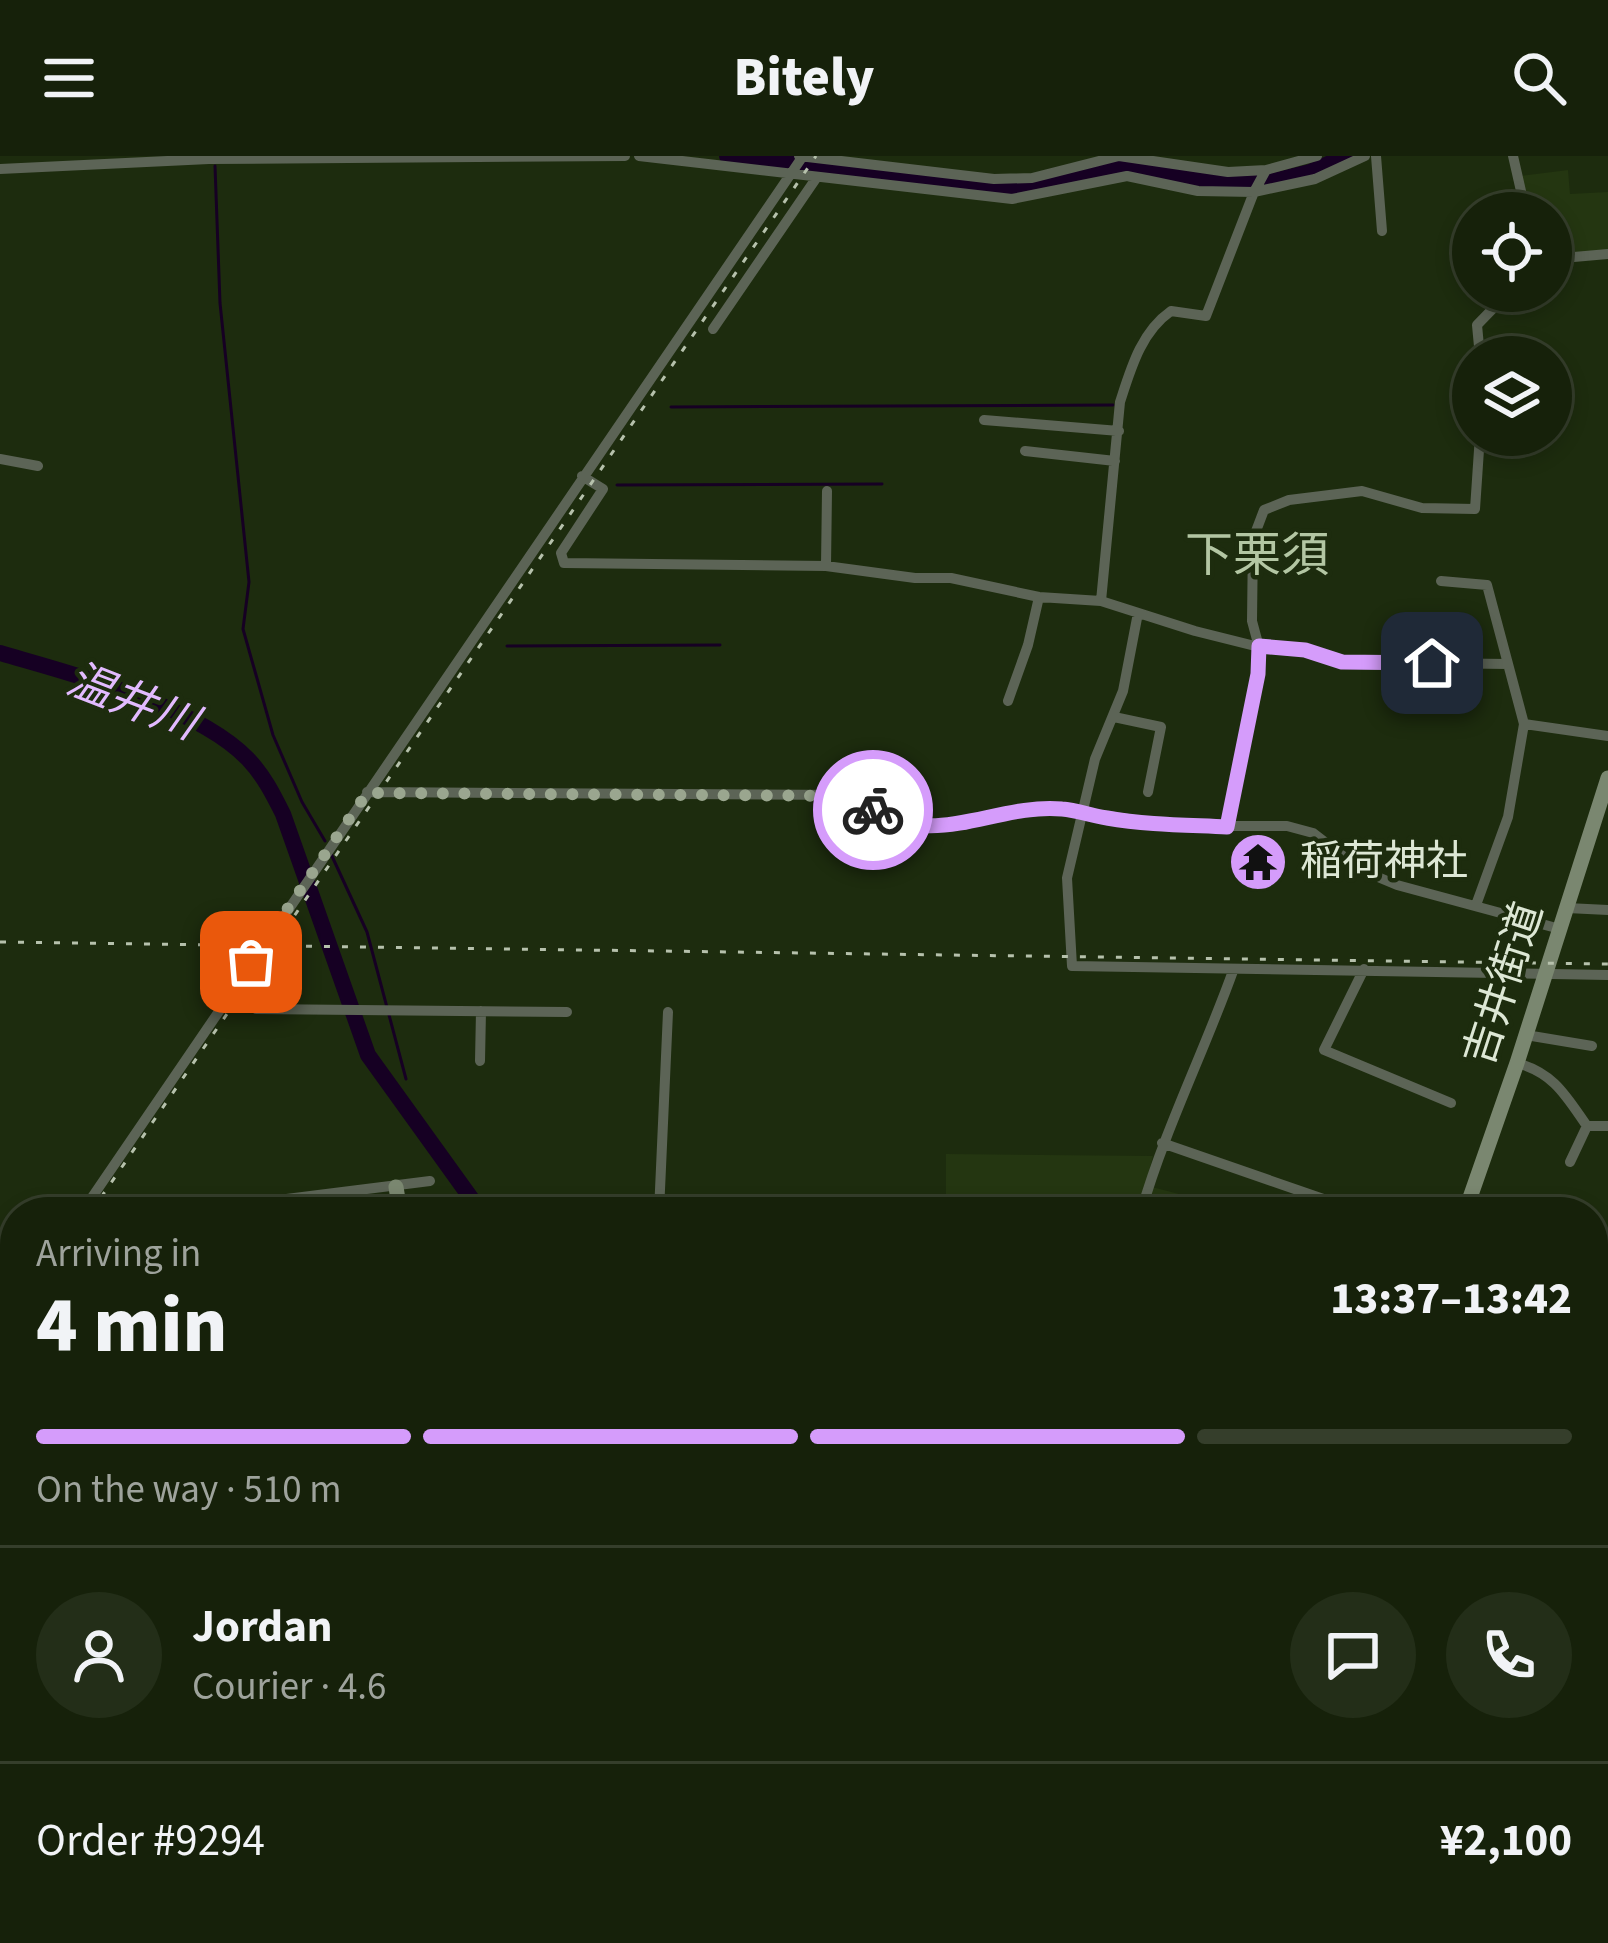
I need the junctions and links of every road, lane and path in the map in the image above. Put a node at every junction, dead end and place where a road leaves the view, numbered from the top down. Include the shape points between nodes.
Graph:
1 (626, 156) edge
2 (639, 156) edge
3 (802, 156) edge
4 (1317, 156) edge
5 (1365, 156) edge
6 (1376, 156) edge
7 (1513, 156) edge
8 (828, 157) edge
9 (0, 169) edge
10 (1266, 170) junction
11 (792, 173) junction
12 (817, 177) junction
13 (1254, 192) junction
14 (1521, 192) edge
15 (1382, 231) dead end
16 (1608, 254) edge
17 (1572, 257) edge
18 (713, 329) dead end
19 (984, 420) dead end
20 (1118, 430) junction
21 (1025, 451) dead end
22 (1479, 456) edge
23 (0, 459) edge
24 (1115, 461) junction
25 (38, 466) dead end
26 (582, 476) junction
27 (827, 491) dead end
28 (826, 566) junction
29 (1441, 581) dead end
30 (1039, 598) junction
31 (1101, 601) junction
32 (1138, 613) junction
33 (1259, 646) junction
34 (1508, 664) junction
35 (1007, 701) dead end
36 (1114, 717) junction
37 (1524, 724) junction
38 (1608, 736) edge
39 (1608, 778) edge
40 (1148, 792) dead end
41 (367, 793) junction
42 (1083, 813) junction
43 (1227, 827) junction
44 (1476, 904) junction
45 (1567, 908) junction
46 (1608, 910) edge
47 (1560, 928) junction
48 (1364, 969) junction
49 (1234, 970) junction
50 (1546, 973) junction
51 (1608, 974) edge
52 (231, 991) junction
53 (481, 1011) junction
54 (567, 1012) dead end
55 (668, 1012) dead end
56 (1526, 1035) junction
57 (1592, 1046) dead end
58 (480, 1061) dead end
59 (1517, 1063) junction
60 (1451, 1103) dead end
61 (1587, 1126) junction
62 (1608, 1126) edge
63 (1162, 1143) junction
64 (1570, 1162) dead end
65 (430, 1181) dead end
66 (396, 1187) junction
67 (92, 1197) edge
68 (311, 1197) edge
69 (398, 1197) edge
70 (660, 1197) edge
71 (1146, 1197) edge
72 (1318, 1197) edge
73 (1470, 1197) edge

1 - 9 street
2 - 11 street
3 - 8 street
3 - 11 street
4 - 10 street
5 - 13 street via 1315,179
6 - 15 street
7 - 14 street
8 - 10 street via 994,179 1119,156
10 - 13 street
11 - 12 street
11 - 26 street
12 - 13 street via 1012,199 1127,176
12 - 18 street
13 - 20 street via 1207,316 1171,311 1145,338
16 - 17 street
19 - 20 street
20 - 24 street
21 - 24 street
22 - 33 street via 1475,509 1422,508 1362,491 1264,510 1253,539
23 - 25 street
24 - 31 street
26 - 28 street via 603,489 561,553 564,563
26 - 41 street
27 - 28 street
28 - 30 street via 952,578
29 - 34 street via 1487,585
30 - 31 street
30 - 35 street
31 - 32 street
32 - 33 street
32 - 36 street
33 - 34 street via 1342,662
33 - 43 street
34 - 37 street
36 - 40 street via 1161,728
36 - 42 street
37 - 38 street
37 - 44 street via 1508,817
39 - 45 main road, 吉井街道
41 - 42 street via 850,796 894,823 931,825 1040,809
41 - 52 street
42 - 43 street
42 - 49 street via 1067,878 1072,966
43 - 44 street via 1313,833 1361,870
44 - 47 street
45 - 46 street
45 - 47 main road, 吉井街道
47 - 50 main road, 吉井街道
48 - 49 street
48 - 50 street
48 - 60 street via 1324,1050
49 - 63 street
50 - 51 street
50 - 56 main road, 吉井街道
52 - 53 street via 256,1010
52 - 67 street
53 - 54 street
53 - 58 street
55 - 70 street
56 - 57 street
56 - 59 main road, 吉井街道
59 - 61 street via 1555,1080
59 - 73 main road, 吉井街道
61 - 62 street
61 - 64 street
63 - 71 street
63 - 72 street
65 - 66 street
66 - 68 street
66 - 69 main road

